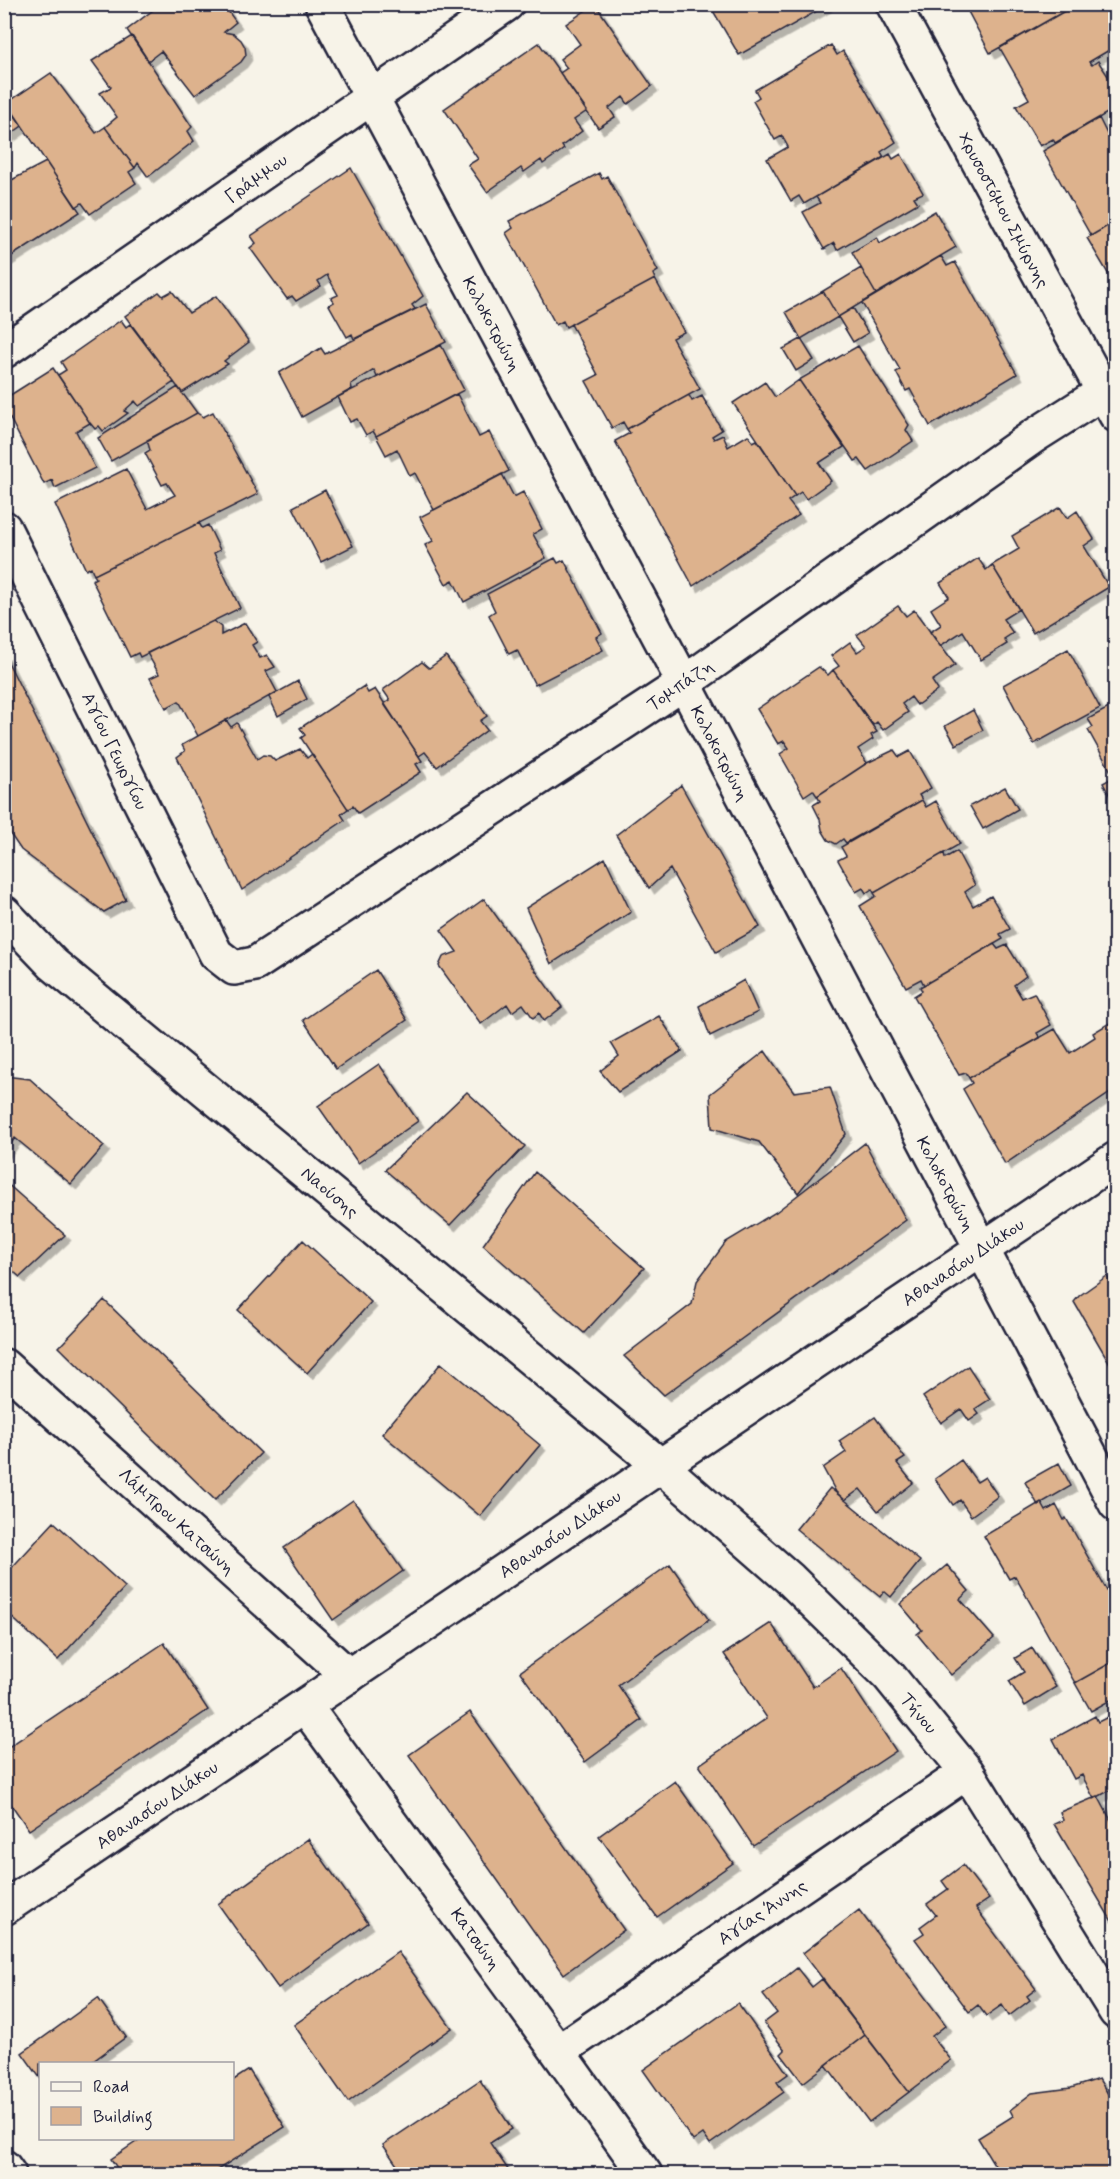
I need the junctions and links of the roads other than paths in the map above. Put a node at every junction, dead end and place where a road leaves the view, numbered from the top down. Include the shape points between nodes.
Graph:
1 (322, 4) edge
2 (507, 4) edge
3 (893, 4) edge
4 (372, 98) junction
5 (4, 351) edge
6 (1111, 397) edge
7 (4, 528) edge
8 (684, 683) junction
9 (4, 913) edge
10 (234, 968) joint
11 (1116, 1159) edge
12 (981, 1250) junction
13 (4, 1366) edge
14 (661, 1466) junction
15 (1116, 1504) edge
16 (349, 1677) junction
17 (305, 1706) junction
18 (967, 1772) junction
19 (4, 1908) edge
20 (1116, 2013) edge
21 (558, 2052) junction
22 (4, 2167) edge
23 (9, 2175) edge
24 (645, 2175) edge

1 - 4 street, Κολοκοτρώνη
2 - 4 street, Γράμμου
3 - 6 street, Χρυσοστόμου Σμύρνης
4 - 5 street, Γράμμου
4 - 8 street, Κολοκοτρώνη
6 - 8 street, Τομπάζη via 1034,436
7 - 10 street, Αγίου Γεωργίου via 216,954
8 - 10 street, Τομπάζη via 255,964
8 - 12 street, Κολοκοτρώνη
9 - 14 street, Ναούσης via 53,964
11 - 12 street, Αθανασίου Διάκου
12 - 14 street, Αθανασίου Διάκου
12 - 15 street, Κολοκοτρώνη
13 - 16 street, Λάμπρου Κατσώνη
14 - 16 street, Αθανασίου Διάκου
14 - 18 street, Τήνου via 790,1579 889,1676
16 - 17 street, Αθανασίου Διάκου
17 - 19 street, Αθανασίου Διάκου
17 - 21 street, Κατσώνη
18 - 20 street, Τήνου
18 - 21 street, Αγίας Άννης
21 - 24 street, Κατσώνη
22 - 23 street

